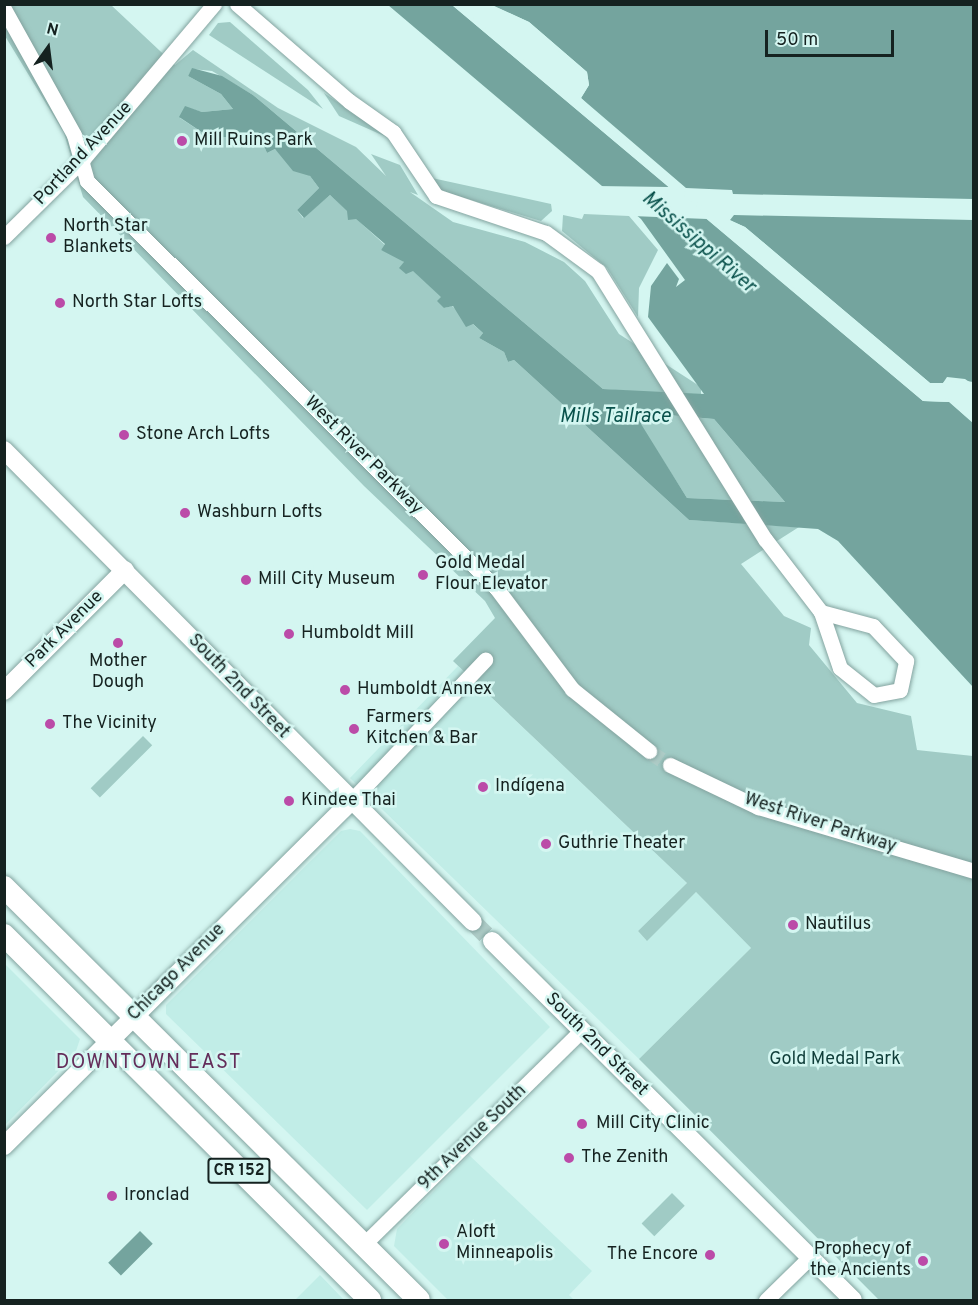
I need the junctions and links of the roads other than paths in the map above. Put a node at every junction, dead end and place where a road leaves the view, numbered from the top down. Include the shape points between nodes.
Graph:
1 (214, 4) edge
2 (237, 4) edge
3 (4, 9) edge
4 (83, 159) junction
5 (4, 237) edge
6 (4, 450) edge
7 (124, 570) junction
8 (821, 612) junction
9 (485, 660) dead end
10 (4, 691) edge
11 (649, 751) tunnel mouth
12 (670, 765) tunnel mouth
13 (351, 801) junction
14 (974, 871) edge
15 (4, 887) edge
16 (473, 922) tunnel mouth
17 (4, 935) edge
18 (492, 941) tunnel mouth
19 (133, 1016) junction
20 (582, 1030) junction
21 (109, 1041) junction
22 (4, 1146) edge
23 (363, 1245) junction
24 (810, 1257) junction
25 (370, 1300) edge
26 (419, 1300) edge
27 (766, 1300) edge
28 (853, 1300) edge

1 - 4 street, Portland Avenue
2 - 8 street via 348,101 393,132 436,196 546,233 576,250 618,299 742,502
3 - 4 street, West River Parkway via 37,61
4 - 5 street, Portland Avenue
4 - 11 street, West River Parkway via 87,181 497,589 572,689
6 - 7 street, South 2nd Street
7 - 10 street, Park Avenue
7 - 13 street, South 2nd Street
8 - 8 street via 840,668 873,695 900,690 906,661 873,626
9 - 13 street
12 - 14 street, West River Parkway via 758,807
13 - 16 street, South 2nd Street
13 - 19 street, Chicago Avenue
15 - 19 main road, CR 152
17 - 21 main road, CR 152
18 - 20 street, South 2nd Street
19 - 21 street, Chicago Avenue
19 - 23 main road, CR 152
20 - 23 street, 9th Avenue South
20 - 24 street, South 2nd Street
21 - 22 street, Chicago Avenue
21 - 25 main road, CR 152
23 - 26 main road, CR 152
24 - 27 street
24 - 28 street, South 2nd Street

